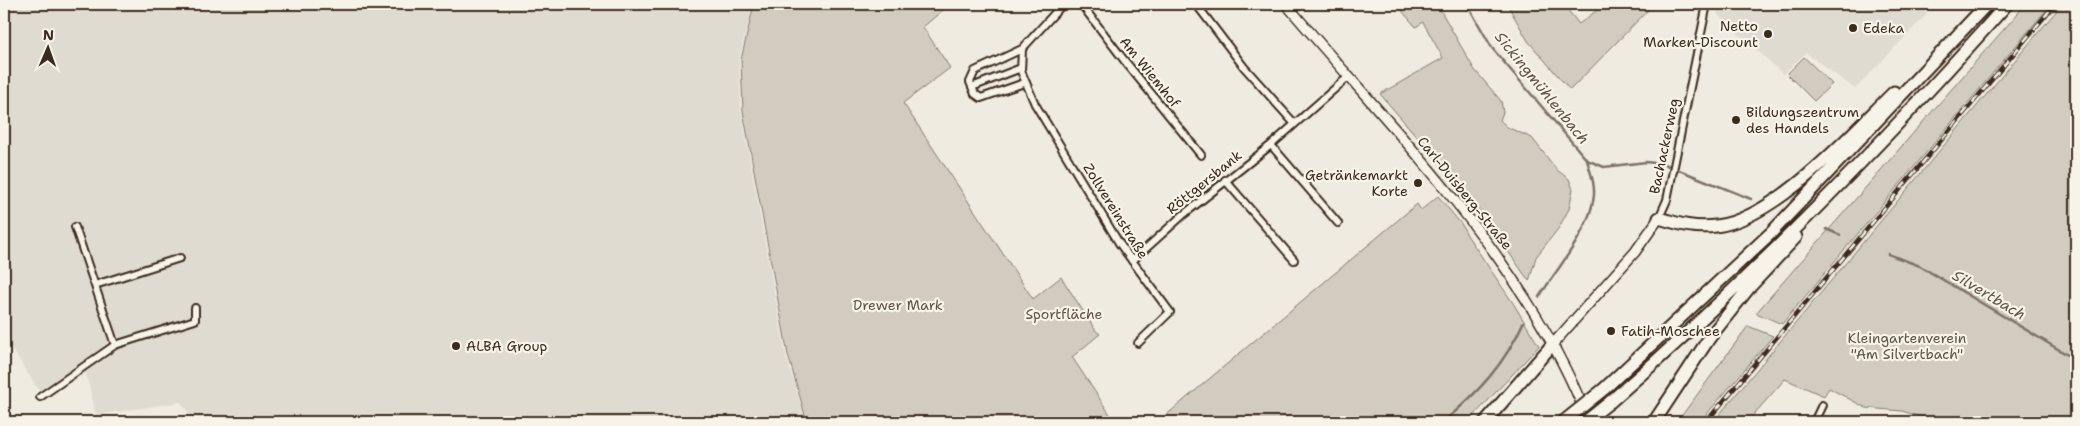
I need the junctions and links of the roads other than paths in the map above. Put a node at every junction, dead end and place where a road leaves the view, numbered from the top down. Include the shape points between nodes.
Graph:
1 (1063, 4) edge
2 (1081, 4) edge
3 (1196, 4) edge
4 (1286, 4) edge
5 (1707, 4) edge
6 (1987, 4) edge
7 (2006, 4) edge
8 (1965, 27) junction
9 (1022, 49) junction
10 (1021, 68) junction
11 (1348, 77) junction
12 (1024, 83) junction
13 (972, 87) junction
14 (1294, 123) junction
15 (1271, 145) junction
16 (1201, 155) dead end
17 (1225, 180) junction
18 (1807, 216) junction
19 (1660, 218) junction
20 (1338, 223) dead end
21 (75, 227) dead end
22 (180, 258) dead end
23 (1294, 260) dead end
24 (1132, 261) junction
25 (94, 285) junction
26 (195, 308) dead end
27 (1138, 342) dead end
28 (1552, 344) junction
29 (115, 345) junction
30 (40, 397) dead end
31 (1822, 405) dead end
32 (1485, 422) edge
33 (1563, 422) edge
34 (1585, 422) edge
35 (1589, 422) edge
36 (1654, 422) edge
37 (1814, 422) edge

1 - 9 street
2 - 16 street, Am Wiemhof
3 - 14 street via 1244,67
4 - 11 main road, Carl-Duisberg-Straße
5 - 19 street, Bachackerweg via 1671,182
6 - 8 highway
7 - 18 highway
8 - 19 highway via 1948,38 1815,169 1761,209 1718,226 1683,226
8 - 33 highway, bridge via 1772,232 1604,389
9 - 10 street, Zollvereinstraße
9 - 13 street via 975,72 970,82
10 - 12 street, Zollvereinstraße
10 - 13 street
11 - 14 street, Röttgersbank
11 - 28 main road, Carl-Duisberg-Straße via 1473,221 1511,275
12 - 13 street via 987,98 977,96
12 - 24 street, Zollvereinstraße
14 - 15 street, Röttgersbank
15 - 17 street, Röttgersbank
15 - 20 street
17 - 23 street
17 - 24 street, Röttgersbank
18 - 34 highway, bridge via 1668,351
18 - 36 highway via 1799,234 1748,289 1710,337
19 - 28 main road, Bachackerweg via 1635,252
21 - 25 street
22 - 25 street
24 - 27 street, Zollvereinstraße via 1170,312
25 - 29 street
26 - 29 street via 196,320
28 - 32 highway
28 - 35 main road, Carl-Duisberg-Straße
29 - 30 street
31 - 37 street

